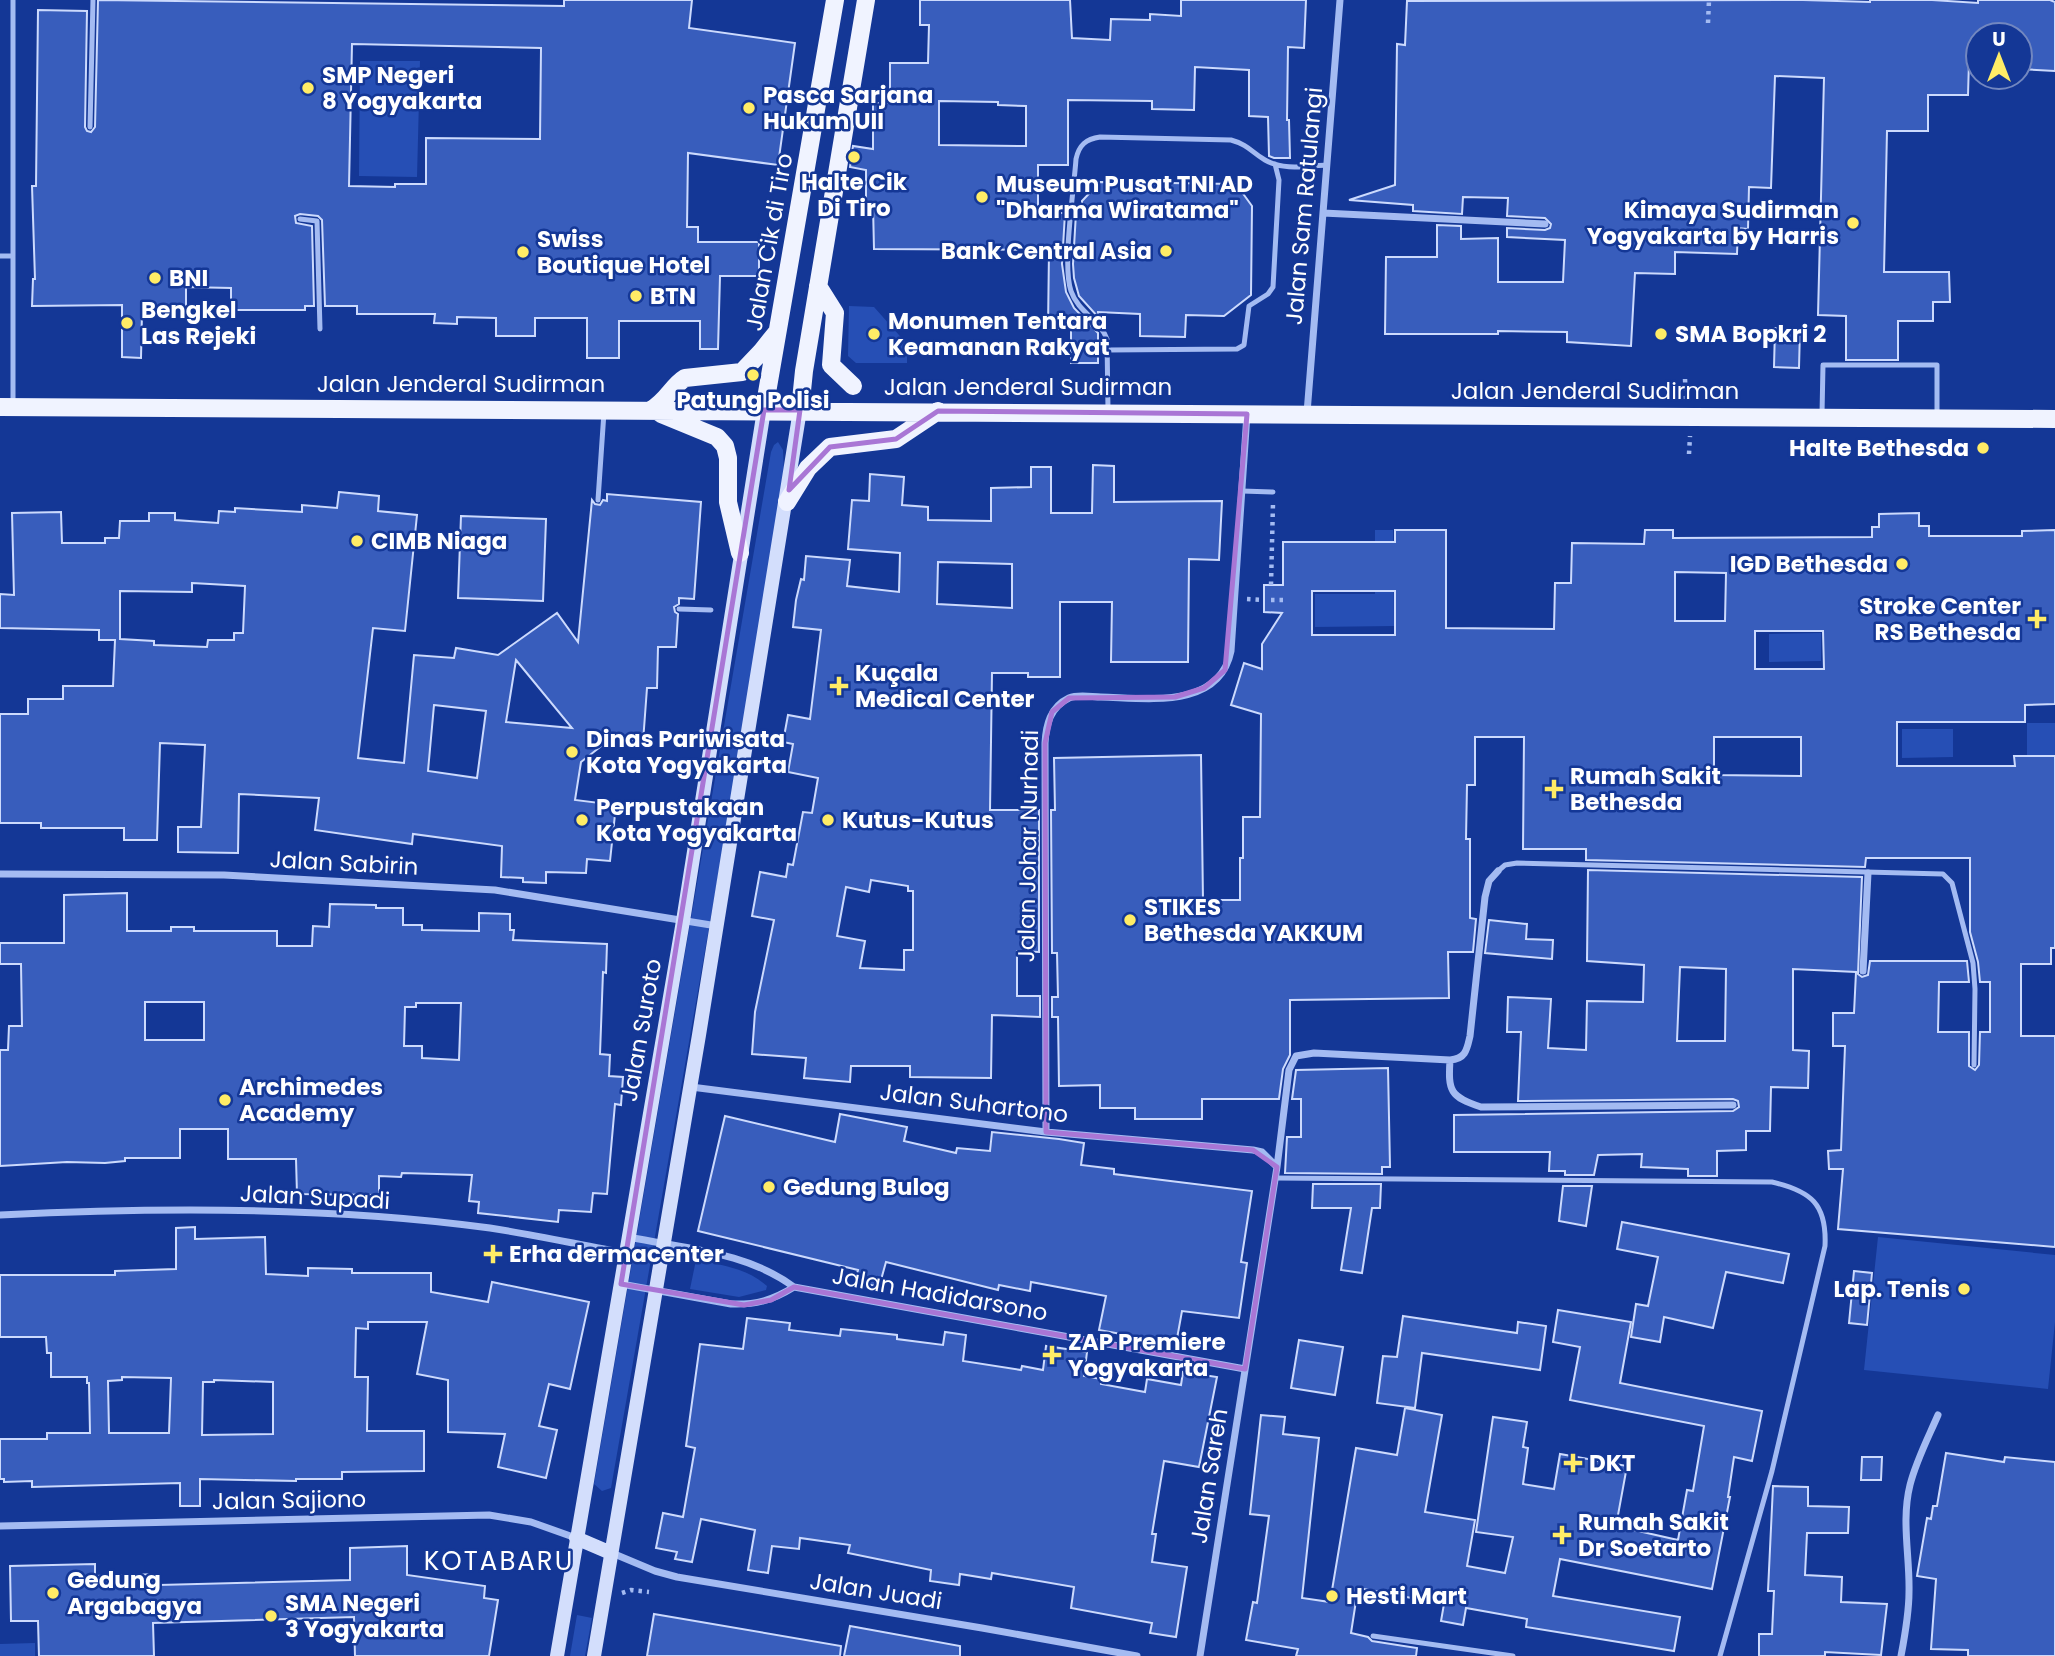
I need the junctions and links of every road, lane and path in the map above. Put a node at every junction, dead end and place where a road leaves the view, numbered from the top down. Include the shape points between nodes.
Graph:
1 (13, 0) edge
2 (93, 0) edge
3 (835, 0) edge
4 (866, 0) edge
5 (1340, 0) edge
6 (1709, 0) edge
7 (1708, 23) dead end
8 (90, 127) dead end
9 (1275, 164) junction
10 (1327, 165) junction
11 (1323, 213) junction
12 (300, 219) dead end
13 (1545, 224) dead end
14 (0, 256) edge
15 (13, 256) junction
16 (818, 286) junction
17 (320, 329) dead end
18 (779, 329) junction
19 (1108, 350) junction
20 (1685, 379) dead end
21 (853, 386) dead end
22 (1690, 400) dead end
23 (6, 407) edge
24 (604, 409) junction
25 (651, 410) junction
26 (764, 410) junction
27 (800, 411) junction
28 (938, 411) junction
29 (1108, 412) junction
30 (1247, 414) junction
31 (1307, 414) junction
32 (1822, 418) junction
33 (1937, 418) junction
34 (2055, 419) edge
35 (1690, 436) dead end
36 (1689, 454) dead end
37 (1242, 491) junction
38 (1273, 492) joint
39 (598, 500) dead end
40 (787, 502) junction
41 (740, 553) junction
42 (1271, 585) dead end
43 (1271, 600) dead end
44 (1283, 600) dead end
45 (678, 609) dead end
46 (711, 610) dead end
47 (1498, 871) joint
48 (1868, 873) junction
49 (0, 874) edge
50 (682, 921) junction
51 (717, 926) junction
52 (1863, 971) dead end
53 (1450, 1060) junction
54 (1974, 1065) dead end
55 (691, 1087) junction
56 (1733, 1105) dead end
57 (1046, 1132) junction
58 (1277, 1167) junction
59 (1275, 1178) junction
60 (0, 1215) edge
61 (629, 1237) junction
62 (664, 1244) junction
63 (626, 1253) junction
64 (621, 1284) junction
65 (794, 1287) junction
66 (656, 1290) junction
67 (1245, 1369) junction
68 (1937, 1415) dead end
69 (0, 1526) edge
70 (576, 1538) junction
71 (611, 1553) junction
72 (1373, 1636) dead end
73 (1443, 1646) junction
74 (557, 1656) edge
75 (594, 1656) edge
76 (1137, 1656) edge
77 (1200, 1656) edge
78 (1442, 1656) edge
79 (1513, 1656) edge
80 (1720, 1656) edge
81 (1901, 1656) edge

1 - 15 lane
2 - 8 lane
3 - 18 main road, Jalan Cik di Tiro
4 - 16 main road
5 - 10 street, Jalan Sam Ratulangi
6 - 7 path
9 - 10 lane via 1289,168
9 - 19 lane via 1279,180 1273,287 1249,306 1244,345 1237,349
9 - 19 lane via 1244,143 1231,140 1100,136 1083,144 1076,159 1068,269 1079,308 1104,331
10 - 11 street, Jalan Sam Ratulangi
11 - 13 street
11 - 31 street, Jalan Sam Ratulangi
12 - 17 lane via 317,221
14 - 15 lane
15 - 23 lane
16 - 21 main road via 835,313 831,365
16 - 27 main road
18 - 25 main road via 742,372 685,378
18 - 26 main road, Jalan Cik di Tiro
19 - 29 lane
20 - 22 path via 1685,398
23 - 24 main road, Jalan Jenderal Sudirman
24 - 25 main road, Jalan Jenderal Sudirman
24 - 39 lane
25 - 26 main road, Jalan Jenderal Sudirman
25 - 41 main road via 717,437 725,446 729,511
26 - 27 main road, Jalan Jenderal Sudirman
26 - 41 main road, Jalan Suroto
27 - 28 main road, Jalan Jenderal Sudirman
27 - 40 main road
28 - 29 main road, Jalan Jenderal Sudirman
28 - 40 main road via 896,439 830,447 808,468
29 - 30 main road, Jalan Jenderal Sudirman
30 - 31 main road, Jalan Jenderal Sudirman
30 - 37 street, Jalan Johar Nurhadi
31 - 32 main road, Jalan Jenderal Sudirman
32 - 33 main road, Jalan Jenderal Sudirman
32 - 33 lane via 1823,365 1937,365
33 - 34 main road, Jalan Jenderal Sudirman
35 - 36 path
37 - 38 lane
37 - 57 street, Jalan Johar Nurhadi via 1231,651 1225,670 1195,693 1175,697 1069,698 1048,720
38 - 42 path
40 - 51 main road
41 - 50 main road, Jalan Suroto
43 - 44 path
45 - 46 lane
47 - 48 lane via 1517,863
47 - 53 street via 1489,881 1485,897 1471,1036 1464,1055
48 - 52 street
48 - 54 lane via 1943,874 1952,883 1973,963
49 - 50 street, Jalan Sabirin via 224,875 495,890
50 - 51 street, Jalan Sabirin
50 - 61 main road, Jalan Suroto
51 - 55 main road
53 - 56 street via 1452,1091 1461,1100 1481,1107
53 - 58 street, Jalan Sareh via 1314,1052 1296,1056 1289,1070
55 - 57 street, Jalan Suhartono
55 - 62 main road
57 - 58 street, Jalan Suhartono via 1253,1150 1262,1152
58 - 59 street, Jalan Sareh
59 - 67 street, Jalan Sareh
59 - 80 lane via 1772,1182 1796,1187 1811,1197 1824,1222 1825,1246 1772,1471
60 - 63 street, Jalan Supadi via 143,1211 363,1216 489,1228
61 - 62 street, Jalan Hadidarsono
61 - 63 main road, Jalan Suroto
62 - 65 street, Jalan Hadidarsono via 743,1259
62 - 66 main road
63 - 64 main road, Jalan Suroto
64 - 66 street
64 - 70 main road, Jalan Suroto
65 - 66 street via 771,1300 744,1305
65 - 67 street, Jalan Hadidarsono
66 - 71 main road
67 - 77 street, Jalan Sareh
68 - 81 street via 1910,1486 1906,1513 1909,1590
69 - 70 street, Jalan Sajiono via 489,1515 531,1522
70 - 71 main road
70 - 74 main road, Jalan Suroto
71 - 75 main road
71 - 76 street, Jalan Juadi via 677,1577
72 - 73 lane
73 - 78 lane
73 - 79 lane

